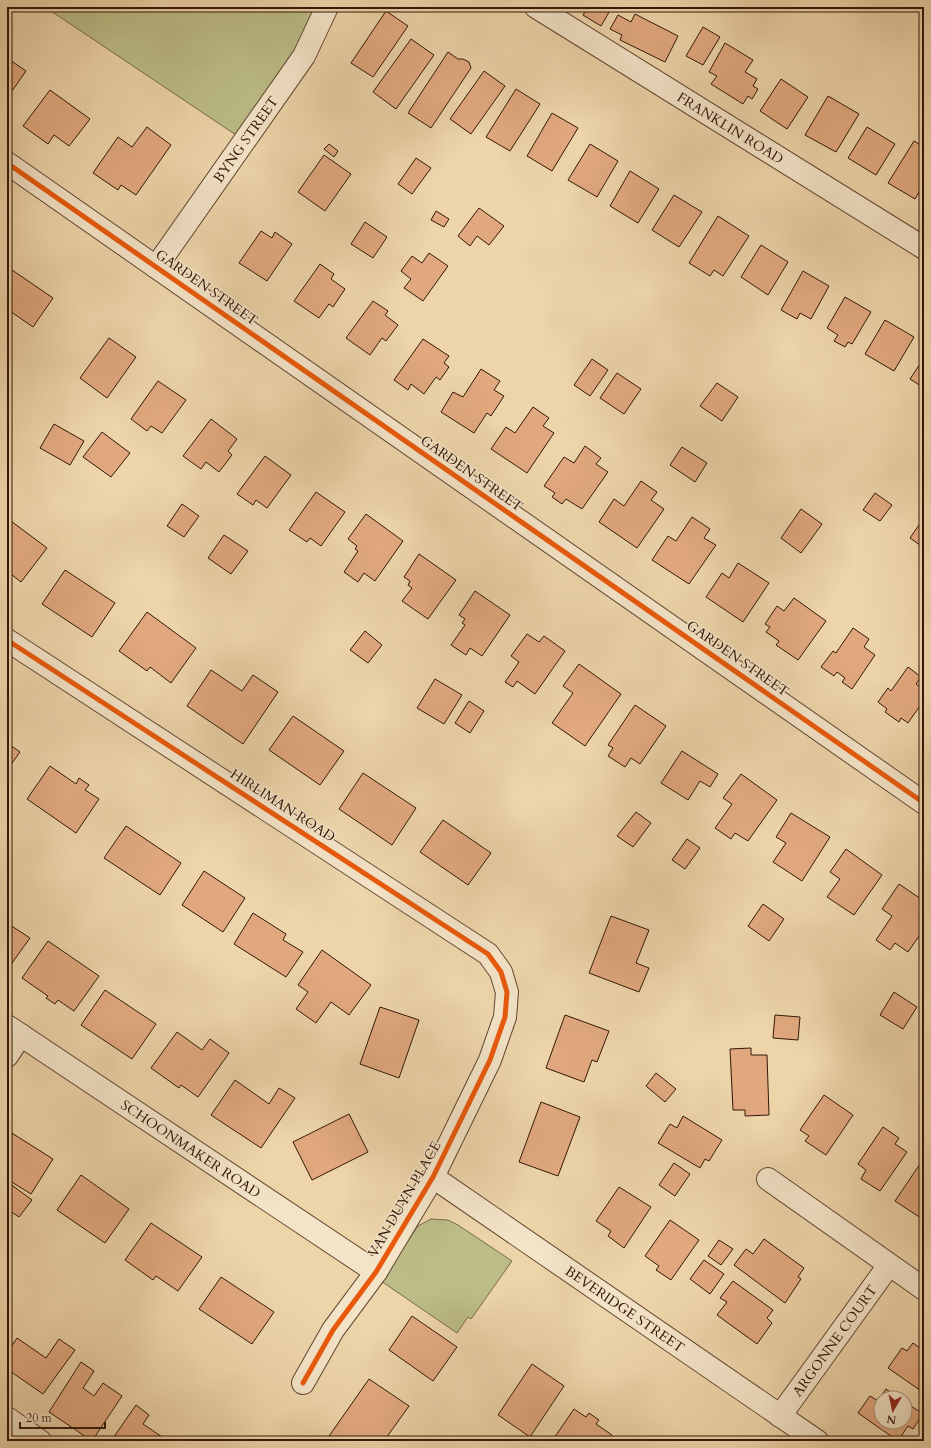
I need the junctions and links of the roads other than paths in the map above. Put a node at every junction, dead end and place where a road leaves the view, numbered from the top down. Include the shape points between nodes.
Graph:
1 (327, 7) edge
2 (536, 7) edge
3 (7, 162) edge
4 (924, 248) edge
5 (156, 267) junction
6 (7, 640) edge
7 (924, 802) edge
8 (505, 1016) joint
9 (14, 1031) edge
10 (7, 1056) edge
11 (433, 1177) junction
12 (768, 1179) dead end
13 (889, 1265) junction
14 (376, 1272) junction
15 (924, 1289) edge
16 (303, 1383) dead end
17 (780, 1416) junction
18 (7, 1418) edge
19 (40, 1441) edge
20 (817, 1441) edge

1 - 5 street, BYNG STREET via 304,56
2 - 4 street, FRANKLIN ROAD
3 - 5 street, GARDEN STREET
5 - 7 street, GARDEN STREET
6 - 8 street, HIRLIMAN ROAD via 488,954 501,972 507,992
8 - 11 street, VAN DUYN PLACE via 490,1060
9 - 10 street
9 - 14 street, SCHOONMAKER ROAD
11 - 14 street, VAN DUYN PLACE
11 - 17 street, BEVERIDGE STREET
12 - 13 street
13 - 15 street
13 - 17 street, ARGONNE COURT
14 - 16 street, VAN DUYN PLACE via 333,1330
17 - 20 street, BEVERIDGE STREET
18 - 19 street

